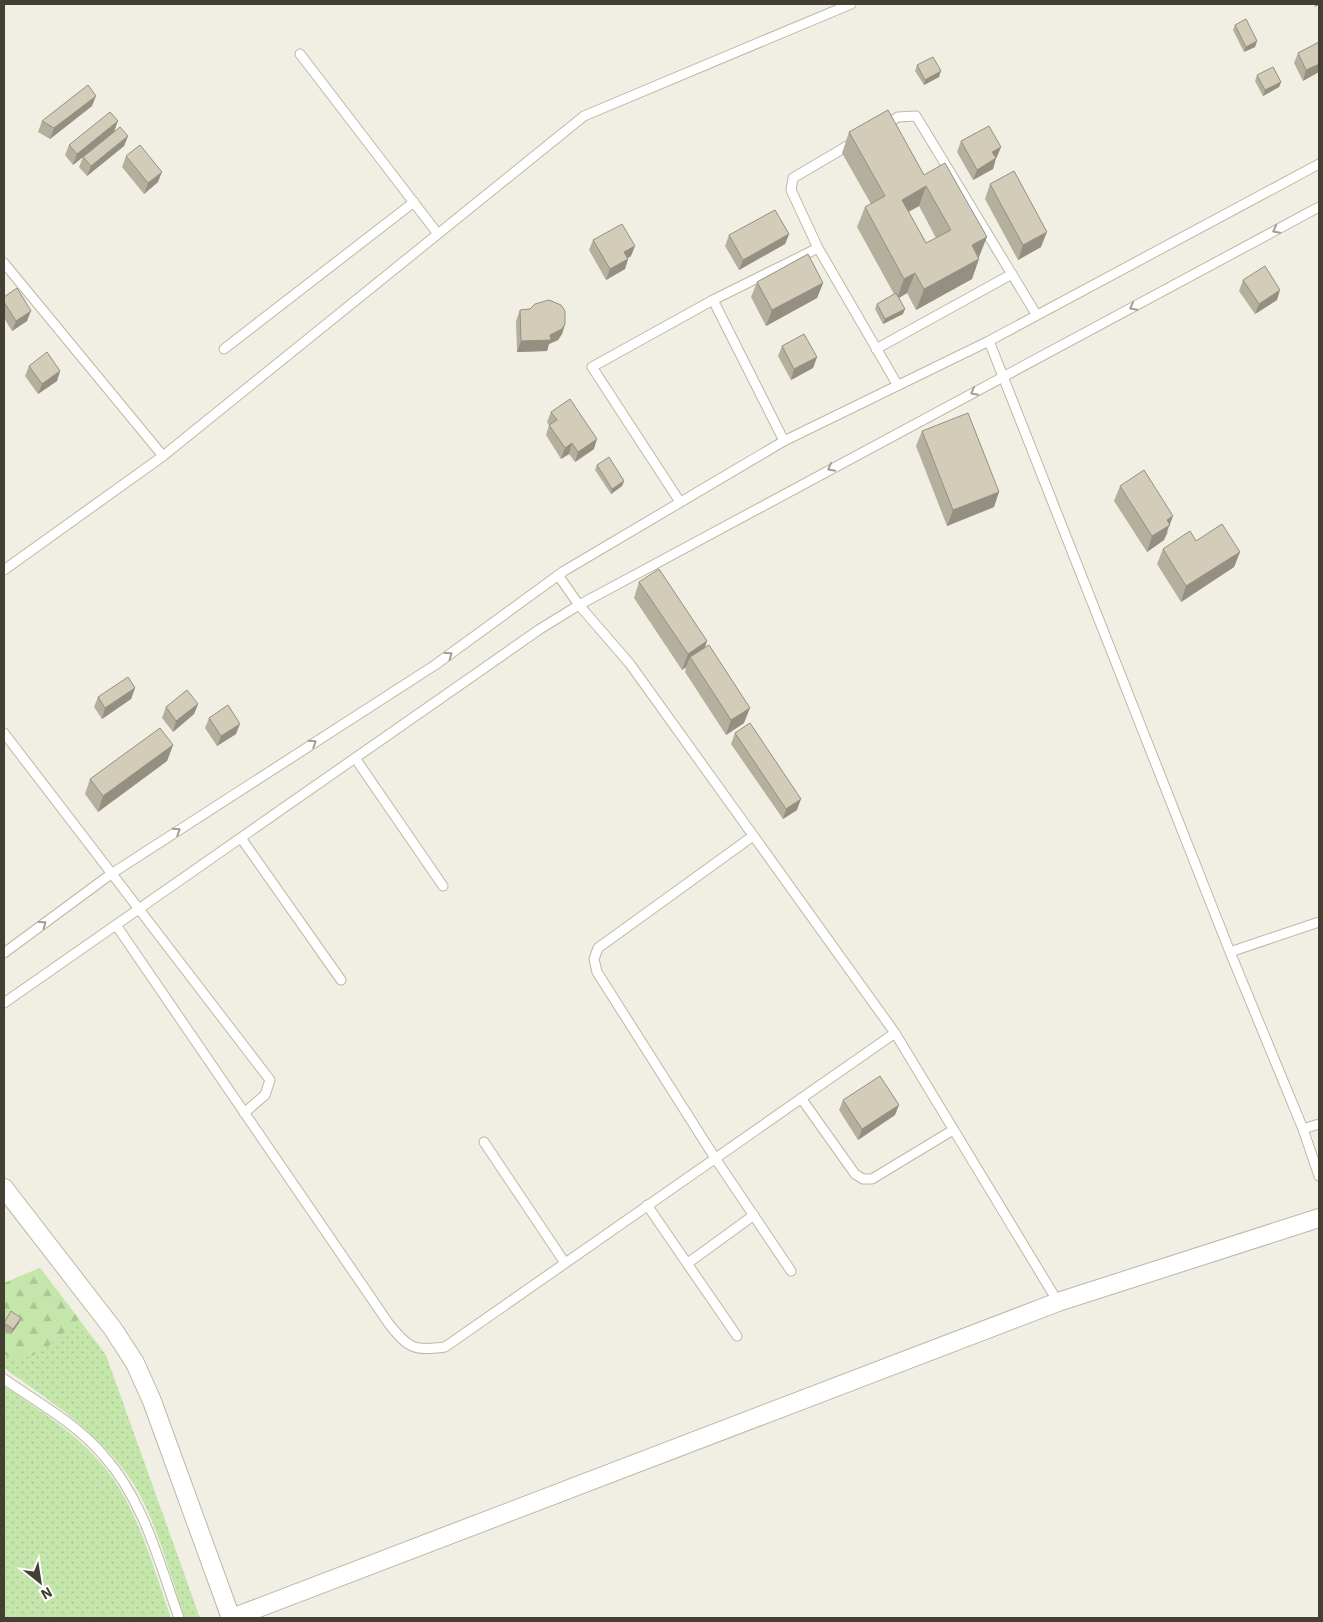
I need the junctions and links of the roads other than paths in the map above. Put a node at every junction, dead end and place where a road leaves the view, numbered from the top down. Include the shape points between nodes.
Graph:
1 (850, 4) edge
2 (300, 54) dead end
3 (1319, 164) edge
4 (414, 202) junction
5 (1319, 207) edge
6 (438, 234) junction
7 (818, 248) junction
8 (4, 263) edge
9 (1012, 274) junction
10 (713, 300) junction
11 (1036, 314) junction
12 (988, 341) junction
13 (224, 349) dead end
14 (876, 349) junction
15 (1002, 376) junction
16 (896, 384) junction
17 (784, 441) junction
18 (163, 456) junction
19 (680, 502) junction
20 (4, 570) edge
21 (558, 575) junction
22 (579, 605) junction
23 (4, 733) edge
24 (355, 758) junction
25 (753, 836) junction
26 (241, 838) junction
27 (111, 874) junction
28 (443, 886) dead end
29 (138, 910) junction
30 (1319, 922) edge
31 (116, 925) junction
32 (1230, 952) junction
33 (4, 953) edge
34 (341, 980) dead end
35 (4, 1003) edge
36 (895, 1033) junction
37 (802, 1098) junction
38 (244, 1113) junction
39 (1319, 1124) edge
40 (1303, 1129) junction
41 (953, 1130) junction
42 (484, 1142) dead end
43 (715, 1158) junction
44 (1319, 1176) edge
45 (4, 1188) edge
46 (647, 1205) junction
47 (754, 1215) junction
48 (1319, 1218) edge
49 (565, 1263) junction
50 (688, 1263) junction
51 (791, 1271) dead end
52 (1058, 1302) junction
53 (736, 1336) dead end
54 (4, 1379) edge
55 (178, 1618) edge
56 (231, 1618) edge

1 - 6 lane via 584,116
2 - 4 lane
3 - 11 lane
4 - 6 lane
4 - 13 lane
5 -> 15 lane
6 - 18 lane
7 - 9 lane via 791,190 793,178 898,117 916,116
7 - 10 lane
7 - 14 lane
8 - 18 lane
9 - 11 lane
9 - 14 lane
10 - 17 lane
10 - 19 lane via 592,367
11 - 12 lane
12 - 15 lane
12 - 16 lane
14 - 16 lane
15 -> 22 lane
15 - 32 lane
16 - 17 lane
17 - 19 lane
18 - 20 lane
19 - 21 lane
21 - 22 lane
27 -> 21 lane via 436,665
22 - 24 lane
22 - 25 lane via 630,664
23 - 27 lane
24 - 26 lane
24 - 28 lane
25 - 36 lane
25 - 43 lane via 598,948 594,959 597,972
26 - 29 lane
26 - 34 lane
27 - 29 lane
33 -> 27 lane
29 - 31 lane
29 - 38 lane via 270,1080 265,1095
30 - 32 lane
31 - 35 lane
31 - 38 lane
32 - 40 lane
36 - 37 lane
36 - 41 lane
37 - 41 lane via 855,1174 863,1179 872,1179
37 - 43 lane
38 - 49 lane via 389,1324 402,1341 421,1350 445,1347
39 - 40 lane
40 - 44 lane
41 - 52 lane
42 - 49 lane
43 - 46 lane
43 - 47 lane
45 - 56 street via 113,1329 135,1363 152,1401
46 - 49 lane
46 - 50 lane
47 - 50 lane
47 - 51 lane
48 - 52 street
50 - 53 lane
52 - 56 street
54 - 55 lane via 74,1428 103,1454 125,1482 140,1513

